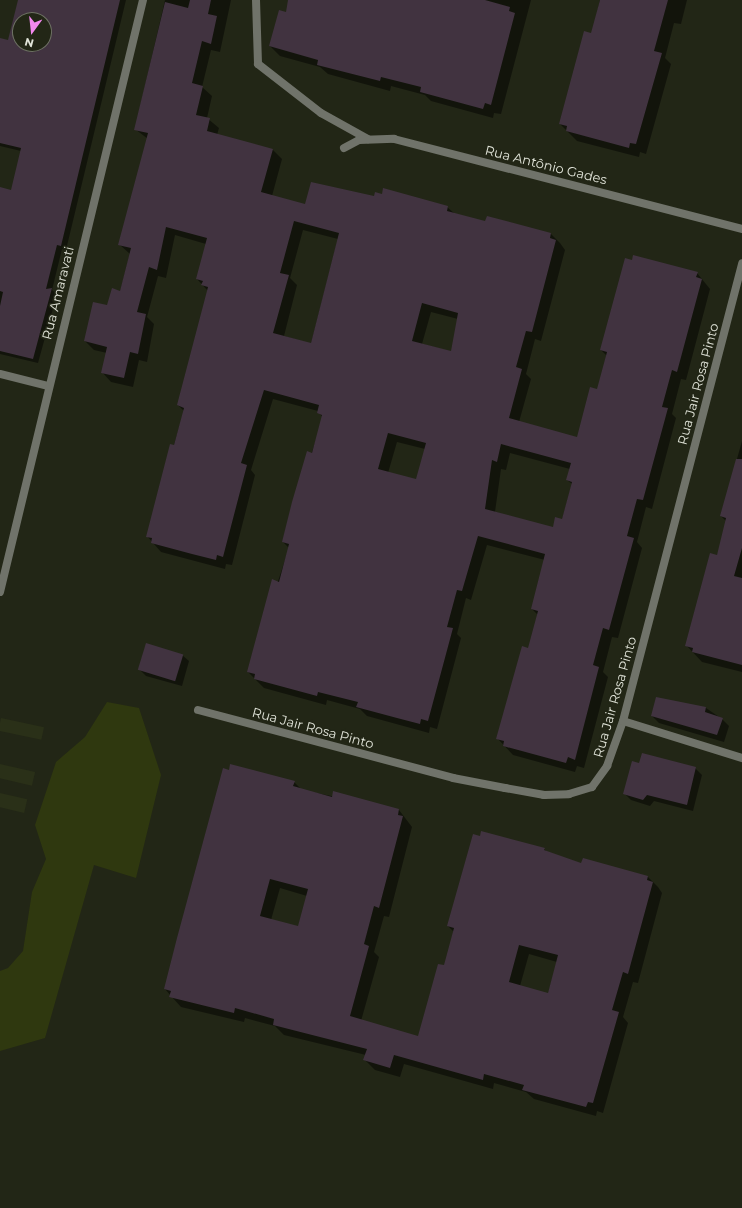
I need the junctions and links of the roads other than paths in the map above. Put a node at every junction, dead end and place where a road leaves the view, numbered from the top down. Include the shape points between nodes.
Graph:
1 (143, 0) edge
2 (256, 0) edge
3 (368, 139) junction
4 (344, 148) dead end
5 (742, 229) edge
6 (742, 263) edge
7 (0, 374) edge
8 (48, 386) junction
9 (0, 592) edge
10 (198, 710) dead end
11 (623, 721) junction
12 (742, 758) edge

1 - 8 street, Rua Amaravati
2 - 3 street via 258,64 321,113
3 - 4 street, Rua Antônio Gades via 359,140
3 - 5 street, Rua Antônio Gades via 394,139 420,145
6 - 11 street, Rua Jair Rosa Pinto
7 - 8 street
8 - 9 street, Rua Amaravati
10 - 11 street, Rua Jair Rosa Pinto via 453,778 544,795 570,794 592,787 608,766
11 - 12 street

